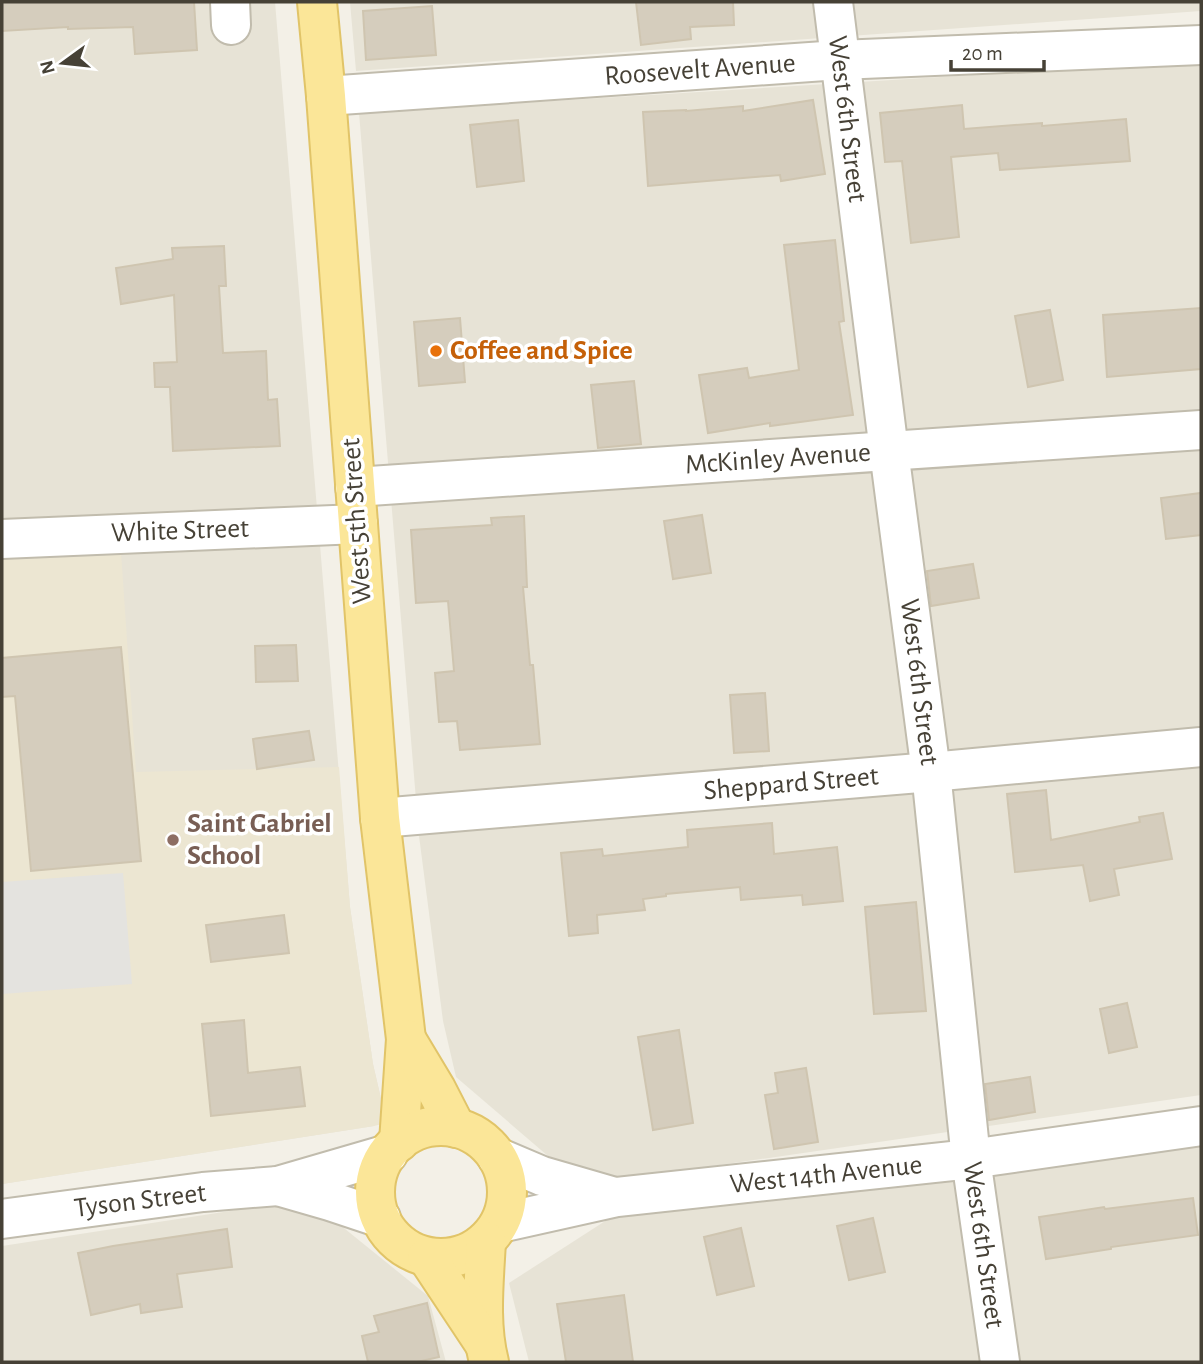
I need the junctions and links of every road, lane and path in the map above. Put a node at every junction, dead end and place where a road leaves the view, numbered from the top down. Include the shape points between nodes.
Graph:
1 (317, 2) edge
2 (833, 2) edge
3 (1201, 45) edge
4 (839, 60) junction
5 (326, 96) junction
6 (1201, 430) edge
7 (889, 452) junction
8 (356, 505) junction
9 (2, 539) edge
10 (1201, 747) edge
11 (931, 772) junction
12 (380, 818) junction
13 (406, 1039) junction
14 (1201, 1126) edge
15 (456, 1128) junction
16 (393, 1148) junction
17 (497, 1157) junction
18 (971, 1159) junction
19 (278, 1186) junction
20 (617, 1197) junction
21 (381, 1218) junction
22 (2, 1219) edge
23 (493, 1232) junction
24 (427, 1257) junction
25 (487, 1353) edge
26 (1000, 1362) edge

1 - 5 main road, West 5th Street
2 - 4 street, West 6th Street
3 - 4 street, Roosevelt Avenue
4 - 5 street, Roosevelt Avenue
4 - 7 street, West 6th Street
5 - 8 main road, West 5th Street
6 - 7 street, McKinley Avenue
7 - 8 street, McKinley Avenue
7 - 11 street, West 6th Street
8 - 9 street, White Street
8 - 12 main road, West 5th Street
10 - 11 street, Sheppard Street
11 - 12 street, Sheppard Street
11 - 18 street, West 6th Street
12 - 13 main road, West 5th Street
13 - 15 main road, West 5th Street
13 - 16 main road, West 5th Street
14 - 18 street, West 14th Avenue
15 - 16 main road via 421,1129
15 - 17 main road via 486,1143
16 - 19 street, Tyson Street
16 - 21 main road via 377,1178 375,1195
17 - 20 street, West 14th Avenue via 542,1176
17 - 23 main road via 507,1189 506,1207
18 - 20 street, West 14th Avenue
18 - 26 street, West 6th Street
19 - 21 street, Tyson Street
19 - 22 street, Tyson Street
20 - 23 street, West 14th Avenue
21 - 24 main road via 397,1241
23 - 24 main road via 461,1256
23 - 25 main road via 484,1281
24 - 25 main road

